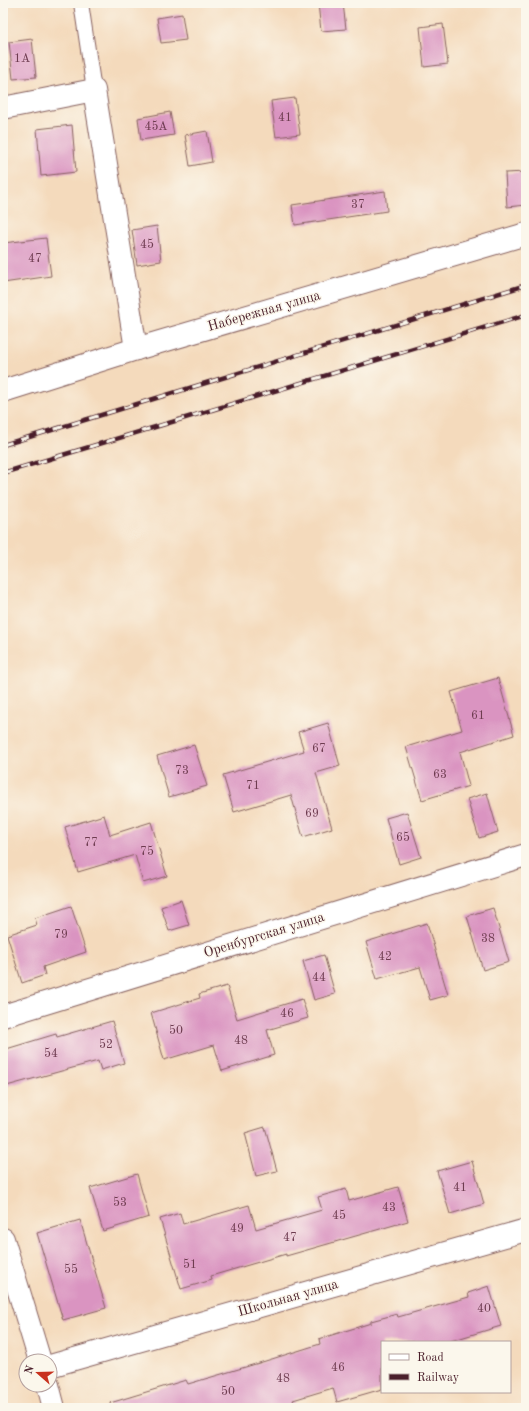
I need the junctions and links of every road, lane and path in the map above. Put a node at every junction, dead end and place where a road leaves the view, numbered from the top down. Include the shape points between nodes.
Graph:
1 (81, 3) edge
2 (94, 90) junction
3 (3, 108) edge
4 (526, 234) edge
5 (136, 349) junction
6 (3, 391) edge
7 (526, 854) edge
8 (3, 1016) edge
9 (526, 1230) edge
10 (3, 1239) edge
11 (38, 1353) edge
12 (58, 1364) edge
13 (50, 1393) edge
14 (54, 1408) edge

1 - 2 lane
2 - 3 street
2 - 5 street
4 - 5 street, Набережная улица
5 - 6 street, Набережная улица
7 - 8 street, Оренбургская улица
9 - 12 street, Школьная улица
10 - 11 street
13 - 14 street

